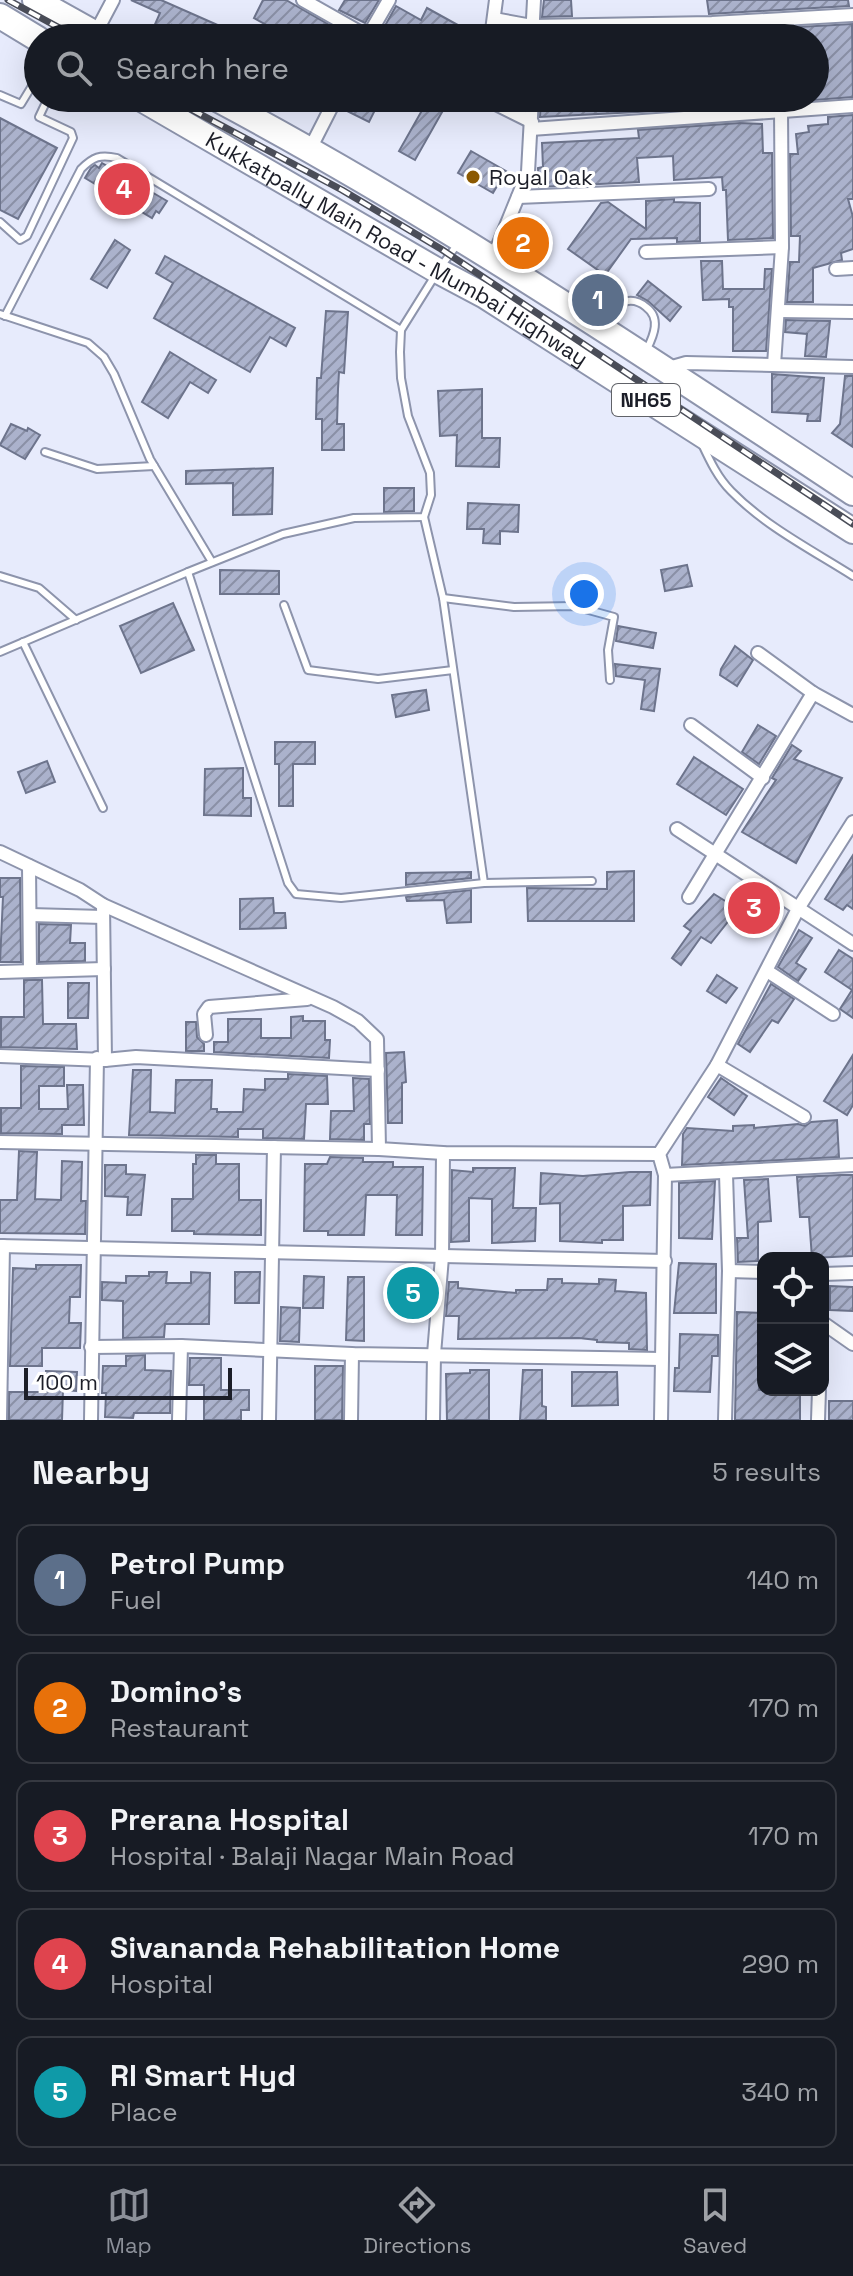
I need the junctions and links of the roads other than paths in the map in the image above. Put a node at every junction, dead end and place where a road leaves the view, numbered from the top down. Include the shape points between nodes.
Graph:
1 (35, 0) edge
2 (113, 0) edge
3 (303, 0) edge
4 (389, 0) edge
5 (496, 0) edge
6 (534, 0) edge
7 (853, 15) edge
8 (0, 16) edge
9 (494, 19) junction
10 (78, 24) edge
11 (104, 24) edge
12 (344, 24) edge
13 (376, 24) edge
14 (493, 24) edge
15 (509, 24) edge
16 (532, 24) edge
17 (692, 24) edge
18 (24, 31) edge
19 (0, 95) edge
20 (24, 99) edge
21 (853, 106) edge
22 (829, 107) edge
23 (41, 112) edge
24 (164, 112) edge
25 (241, 112) edge
26 (329, 112) edge
27 (508, 112) edge
28 (532, 112) edge
29 (750, 112) edge
30 (781, 112) edge
31 (532, 126) junction
32 (310, 149) junction
33 (709, 189) dead end
34 (518, 197) junction
35 (0, 222) edge
36 (462, 239) junction
37 (782, 247) junction
38 (646, 252) dead end
39 (490, 255) junction
40 (853, 268) edge
41 (836, 269) dead end
42 (438, 271) junction
43 (463, 285) junction
44 (779, 311) junction
45 (853, 312) edge
46 (2, 315) edge
47 (593, 322) junction
48 (401, 330) junction
49 (643, 355) junction
50 (774, 365) junction
51 (853, 367) edge
52 (665, 369) junction
53 (695, 431) junction
54 (45, 452) dead end
55 (154, 466) junction
56 (853, 493) edge
57 (424, 517) junction
58 (853, 531) edge
59 (212, 562) junction
60 (188, 572) junction
61 (0, 576) edge
62 (853, 576) edge
63 (443, 598) junction
64 (284, 605) dead end
65 (76, 620) junction
66 (23, 642) junction
67 (0, 652) edge
68 (758, 653) dead end
69 (453, 670) junction
70 (610, 680) dead end
71 (813, 693) junction
72 (853, 715) edge
73 (691, 725) dead end
74 (763, 778) junction
75 (103, 808) dead end
76 (853, 822) edge
77 (677, 829) dead end
78 (0, 852) edge
79 (716, 854) junction
80 (29, 866) junction
81 (592, 881) dead end
82 (484, 883) junction
83 (689, 897) dead end
84 (799, 907) junction
85 (103, 911) junction
86 (30, 915) junction
87 (853, 944) edge
88 (104, 969) junction
89 (30, 971) junction
90 (767, 971) junction
91 (0, 972) edge
92 (312, 999) junction
93 (833, 1014) dead end
94 (206, 1035) dead end
95 (0, 1056) edge
96 (101, 1059) junction
97 (717, 1065) junction
98 (378, 1070) junction
99 (804, 1117) dead end
100 (0, 1142) edge
101 (98, 1145) junction
102 (274, 1147) junction
103 (379, 1149) junction
104 (443, 1153) junction
105 (659, 1154) junction
106 (853, 1165) edge
107 (726, 1174) junction
108 (665, 1175) junction
109 (2, 1246) edge
110 (95, 1249) junction
111 (272, 1254) junction
112 (442, 1257) junction
113 (665, 1261) junction
114 (729, 1271) junction
115 (757, 1272) edge
116 (853, 1273) edge
117 (829, 1274) edge
118 (824, 1324) edge
119 (853, 1344) edge
120 (181, 1346) junction
121 (91, 1347) junction
122 (270, 1350) junction
123 (352, 1354) junction
124 (434, 1354) junction
125 (662, 1359) junction
126 (819, 1396) edge
127 (0, 1419) edge
128 (91, 1420) edge
129 (179, 1420) edge
130 (269, 1420) edge
131 (351, 1420) edge
132 (433, 1420) edge
133 (661, 1420) edge
134 (725, 1420) edge
135 (818, 1420) edge

1 - 10 highway
2 - 11 street
3 - 12 street
4 - 13 street
5 - 9 street
6 - 16 street
7 - 17 street
8 - 18 highway
9 - 14 street
9 - 15 street
19 - 20 lane via 21,104
21 - 22 street
23 - 35 lane via 39,117 71,132 73,138 27,236 20,240
24 - 42 highway, Kukkatpally Main Road - Mumbai Highway / NH65
25 - 32 highway, Kukkatpally Main Road - Mumbai Highway / NH65
26 - 32 street
27 - 31 street
28 - 31 street
29 - 31 street
30 - 37 street
31 - 34 street via 528,172
32 - 36 highway, Kukkatpally Main Road - Mumbai Highway / NH65
33 - 34 street
34 - 39 street
36 - 39 highway, Kukkatpally Main Road - Mumbai Highway / NH65
36 - 42 lane
37 - 38 street
37 - 44 street
39 - 43 highway
39 - 47 highway, Kukkatpally Main Road - Mumbai Highway / NH65
40 - 41 street
42 - 43 highway, Kukkatpally Main Road - Mumbai Highway / NH65
42 - 48 lane
43 - 53 highway, Kukkatpally Main Road - Mumbai Highway / NH65
44 - 45 street
44 - 50 street
46 - 48 lane via 81,169 104,155 117,158
46 - 55 lane via 88,343 104,357
47 - 49 highway, Kukkatpally Main Road - Mumbai Highway / NH65
47 - 49 lane via 617,304 636,301 646,307 655,324
48 - 57 lane via 408,416 430,473
49 - 52 highway, Kukkatpally Main Road - Mumbai Highway / NH65
50 - 51 street
50 - 52 street via 686,363
52 - 56 highway, Kukkatpally Main Road - Mumbai Highway / NH65
53 - 58 highway, Kukkatpally Main Road - Mumbai Highway / NH65
53 - 62 lane via 730,490
54 - 55 lane via 97,469
55 - 59 lane
57 - 59 lane via 354,518 283,534
57 - 63 lane
59 - 60 lane
60 - 65 lane
60 - 82 lane via 288,883 296,894 341,898
61 - 65 lane via 39,588
63 - 69 lane
63 - 70 lane via 514,607 574,606 614,617
64 - 69 lane via 308,670 378,679
65 - 66 lane
66 - 67 lane
66 - 75 lane
68 - 71 street
69 - 82 lane
71 - 72 street
71 - 74 street
73 - 74 street
74 - 79 street
76 - 84 street
77 - 79 street
78 - 80 street
79 - 83 street
79 - 84 street
80 - 85 street via 80,890
80 - 86 street
81 - 82 lane
84 - 87 street
84 - 90 street
85 - 86 street
85 - 88 street
85 - 92 street
86 - 89 street
88 - 89 street
88 - 96 street
89 - 91 street
90 - 93 street
90 - 97 street
92 - 94 street via 209,1007 204,1014
92 - 98 street via 358,1021 377,1039
95 - 96 street
96 - 98 street
96 - 101 street
97 - 99 street
97 - 105 street
98 - 103 street
100 - 101 street
101 - 102 street
101 - 110 street
102 - 103 street
102 - 111 street
103 - 104 street
104 - 105 street
104 - 112 street
105 - 108 street
106 - 107 street
107 - 108 street
107 - 114 street
108 - 113 street
109 - 110 street
109 - 127 street
110 - 111 street
110 - 121 street
111 - 112 street
111 - 122 street
112 - 113 street
112 - 124 street
113 - 125 street
114 - 115 street
114 - 134 street
116 - 117 street
118 - 119 street
120 - 121 street
120 - 122 street
120 - 129 street
121 - 128 street
122 - 123 street
122 - 130 street
123 - 124 street
123 - 131 street
124 - 125 street
124 - 132 street
125 - 133 street
126 - 135 street

